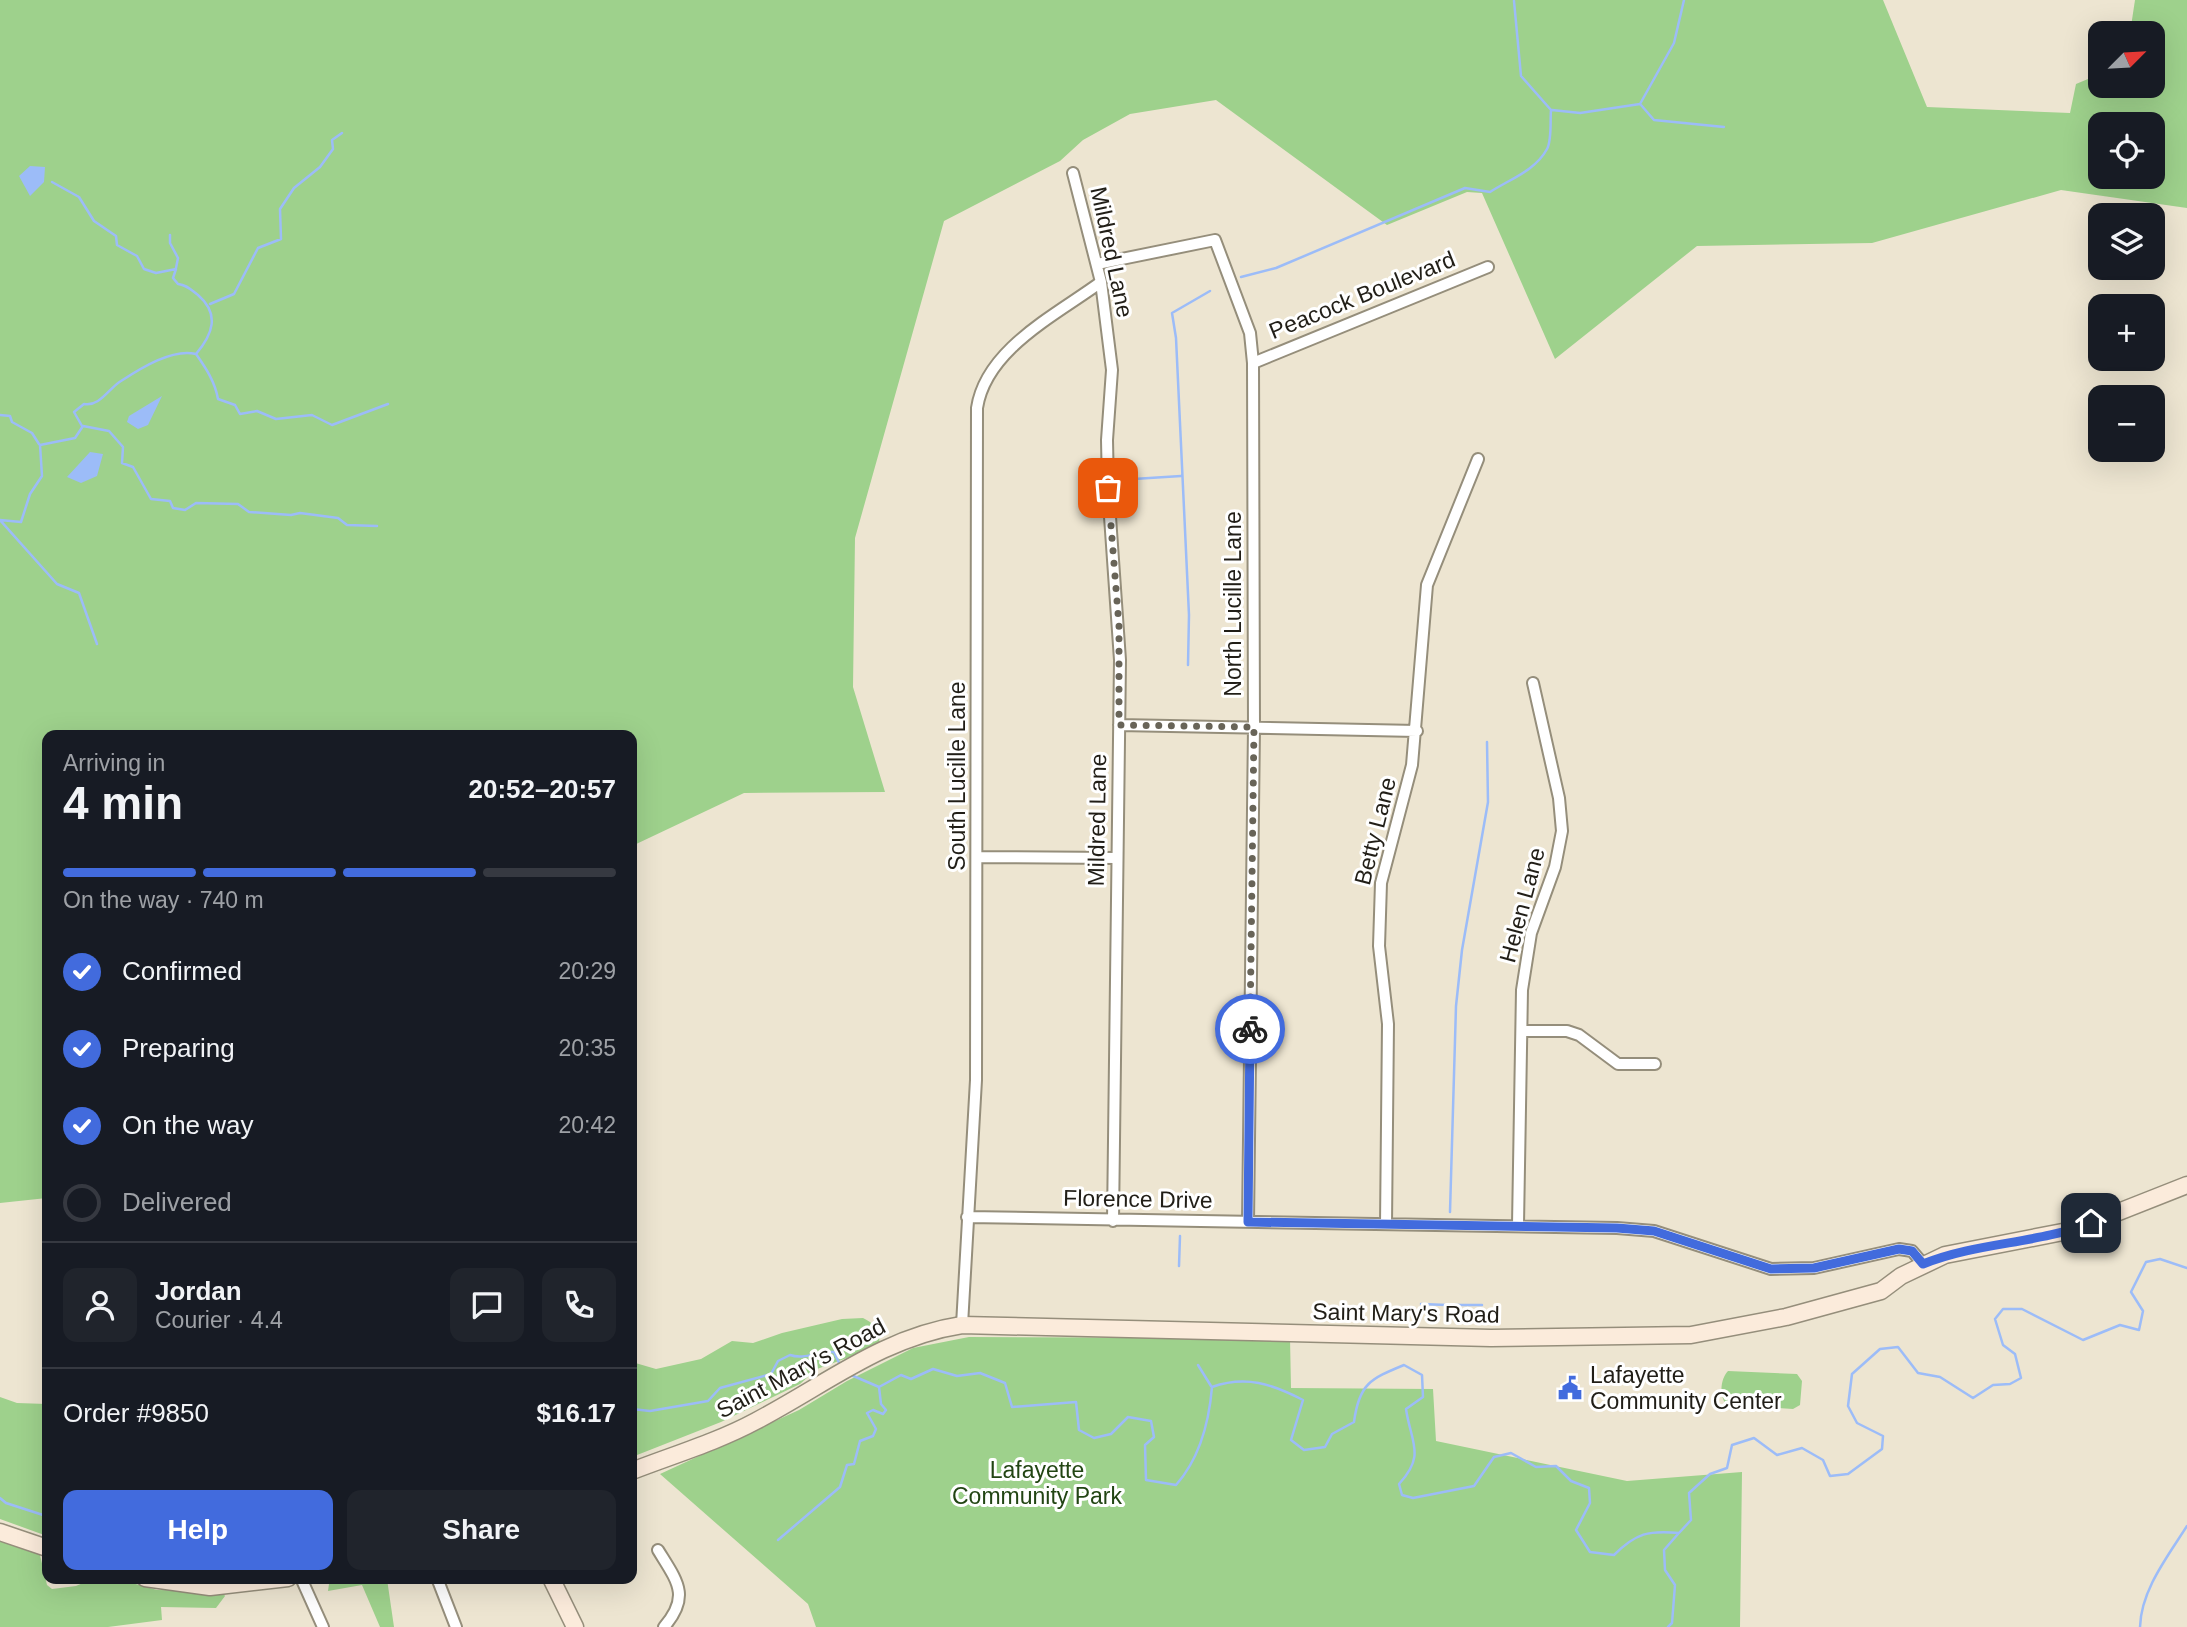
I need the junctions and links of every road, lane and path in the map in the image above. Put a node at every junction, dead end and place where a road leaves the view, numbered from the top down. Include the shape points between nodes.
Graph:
1 (1073, 173) dead end
2 (1097, 264) junction
3 (1488, 267) dead end
4 (1101, 282) junction
5 (1253, 363) junction
6 (1478, 459) dead end
7 (1533, 682) dead end
8 (1119, 725) junction
9 (1254, 727) junction
10 (1417, 731) junction
11 (978, 856) junction
12 (1117, 858) junction
13 (1522, 1031) junction
14 (1655, 1064) dead end
15 (2187, 1185) edge
16 (967, 1217) junction
17 (1113, 1221) junction
18 (1248, 1222) junction
19 (1386, 1224) junction
20 (1518, 1225) junction
21 (1923, 1264) junction
22 (962, 1325) junction
23 (637, 1469) edge
24 (0, 1532) edge
25 (42, 1546) edge
26 (658, 1550) dead end
27 (188, 1584) edge
28 (236, 1584) edge
29 (304, 1584) edge
30 (439, 1584) edge
31 (554, 1584) edge
32 (323, 1627) edge
33 (456, 1627) edge
34 (575, 1627) edge
35 (664, 1627) edge

1 - 2 street, Mildred Lane
2 - 4 street, Mildred Lane
2 - 5 street, North Lucille Lane via 1215,240 1250,333
3 - 5 street, Peacock Boulevard
4 - 8 street, Mildred Lane via 1112,370 1107,464 1119,626
4 - 11 street, South Lucille Lane via 1009,351 990,372 979,395
5 - 9 street, North Lucille Lane
6 - 10 street, Betty Lane via 1427,585
7 - 13 street, Helen Lane via 1562,831 1528,948
8 - 9 street
8 - 12 street, Mildred Lane
9 - 10 street
9 - 18 street, North Lucille Lane
10 - 19 street, Betty Lane via 1410,778 1383,870 1379,914 1388,1024
11 - 12 street
11 - 16 street, South Lucille Lane via 976,1080
12 - 17 street, Mildred Lane
13 - 14 street via 1567,1031 1618,1064
13 - 20 street, Helen Lane
15 - 21 street, Saint Mary's Road via 2073,1230 1960,1251
16 - 17 street, Florence Drive
16 - 22 street, South Lucille Lane
17 - 18 street, Florence Drive
18 - 19 street, Florence Drive
19 - 20 street, Florence Drive
20 - 21 street, Florence Drive via 1654,1231 1771,1269 1814,1268 1899,1249 1912,1251
21 - 22 street, Saint Mary's Road via 1881,1291 1786,1317 1691,1335 1491,1338
22 - 23 street, Saint Mary's Road via 918,1335 860,1359 756,1421
24 - 25 street
26 - 35 street via 678,1585 681,1600
27 - 28 street
29 - 32 street
30 - 33 street
31 - 34 street

